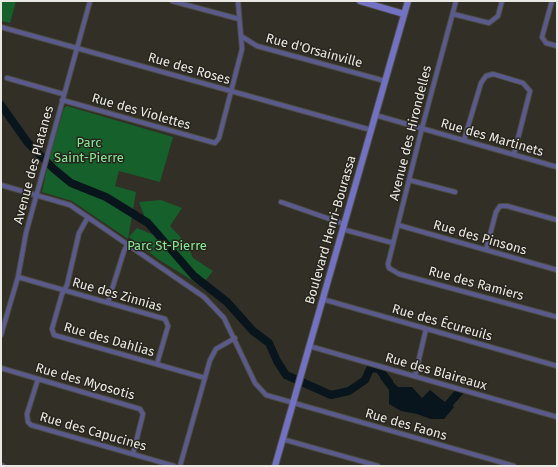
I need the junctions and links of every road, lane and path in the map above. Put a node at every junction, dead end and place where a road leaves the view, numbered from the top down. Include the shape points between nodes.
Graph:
1 (90, 1) edge
2 (172, 1) edge
3 (238, 1) edge
4 (360, 1) edge
5 (408, 1) edge
6 (456, 1) edge
7 (502, 1) edge
8 (552, 1) edge
9 (404, 14) junction
10 (452, 14) junction
11 (239, 20) junction
12 (1, 27) edge
13 (241, 36) junction
14 (557, 46) edge
15 (77, 47) junction
16 (7, 78) dead end
17 (385, 81) junction
18 (230, 91) junction
19 (63, 94) junction
20 (62, 100) junction
21 (375, 115) junction
22 (422, 128) junction
23 (371, 130) junction
24 (464, 140) junction
25 (514, 154) junction
26 (557, 167) edge
27 (409, 180) junction
28 (1, 185) edge
29 (455, 192) dead end
30 (37, 195) junction
31 (281, 202) dead end
32 (88, 217) junction
33 (557, 220) edge
34 (398, 225) junction
35 (343, 227) junction
36 (393, 243) junction
37 (128, 245) junction
38 (486, 250) junction
39 (390, 270) joint
40 (557, 270) edge
41 (18, 277) junction
42 (65, 290) junction
43 (322, 299) junction
44 (108, 302) junction
45 (557, 317) edge
46 (426, 329) junction
47 (1, 335) edge
48 (235, 338) junction
49 (309, 346) junction
50 (157, 364) junction
51 (557, 366) edge
52 (1, 368) edge
53 (415, 376) junction
54 (205, 378) junction
55 (38, 379) junction
56 (293, 403) junction
57 (557, 417) edge
58 (282, 439) junction
59 (132, 454) junction
60 (174, 466) edge
61 (180, 466) edge
62 (275, 466) edge
63 (378, 466) edge
64 (514, 466) edge

1 - 15 street, Avenue des Platanes
2 - 11 street
3 - 11 street
4 - 9 main road
5 - 9 main road, Boulevard Henri-Bourassa
6 - 10 street, Avenue des Hirondelles
7 - 10 street via 496,19 489,23
8 - 14 street via 542,37 546,43
9 - 17 main road, Boulevard Henri-Bourassa
10 - 22 street, Avenue des Hirondelles
11 - 13 street
12 - 15 street, Rue des Roses
13 - 17 street, Rue d'Orsainville via 257,46
13 - 18 street via 242,49
15 - 18 street, Rue des Roses
15 - 19 street, Avenue des Platanes
16 - 19 street
17 - 21 main road, Boulevard Henri-Bourassa
18 - 20 street, Rue des Violettes via 219,138 215,143
18 - 23 street, Rue des Roses
19 - 20 street, Avenue des Platanes
20 - 30 street, Avenue des Platanes
21 - 22 street, Rue des Martinets
21 - 23 main road, Boulevard Henri-Bourassa
22 - 24 street, Rue des Martinets
22 - 27 street, Avenue des Hirondelles
23 - 35 main road, Boulevard Henri-Bourassa
24 - 25 street, Rue des Martinets
24 - 25 street via 481,83 486,76 493,74 523,83 530,91
25 - 26 street, Rue des Martinets
27 - 29 street
27 - 34 street, Avenue des Hirondelles
28 - 30 street, Rue des Faons
30 - 32 street, Rue des Faons via 70,205
30 - 41 street, Avenue des Platanes via 26,233
31 - 35 street
32 - 37 street, Rue des Faons
32 - 42 street via 81,228
33 - 38 street via 500,206
34 - 36 street, Avenue des Hirondelles
34 - 38 street, Rue des Pinsons
35 - 36 street
35 - 43 main road, Boulevard Henri-Bourassa
36 - 39 street, Avenue des Hirondelles via 388,264
37 - 44 street
37 - 48 street, Rue des Faons via 213,305
38 - 40 street, Rue des Pinsons
39 - 45 street, Rue des Ramiers
41 - 42 street, Rue des Zinnias
41 - 47 street, Avenue des Platanes
42 - 44 street, Rue des Zinnias
42 - 50 street, Rue des Dahlias via 52,329 54,335
43 - 46 street, Rue des Écureuils
43 - 49 main road, Boulevard Henri-Bourassa
44 - 50 street, Rue des Zinnias via 167,322
46 - 51 street, Rue des Écureuils
46 - 53 street
48 - 54 street via 222,344 213,353
48 - 56 street, Rue des Faons via 255,383 263,394
49 - 53 street, Rue des Blaireaux
49 - 56 main road, Boulevard Henri-Bourassa
50 - 54 street, Rue des Dahlias
52 - 55 street, Rue des Myosotis
53 - 57 street, Rue des Blaireaux
54 - 61 street
55 - 59 street, Rue des Myosotis via 140,409 143,414
55 - 59 street, Rue des Capucines via 27,414 31,425
56 - 58 main road, Boulevard Henri-Bourassa
56 - 64 street, Rue des Faons
58 - 62 main road, Boulevard Henri-Bourassa
58 - 63 street
59 - 60 street, Rue des Capucines

